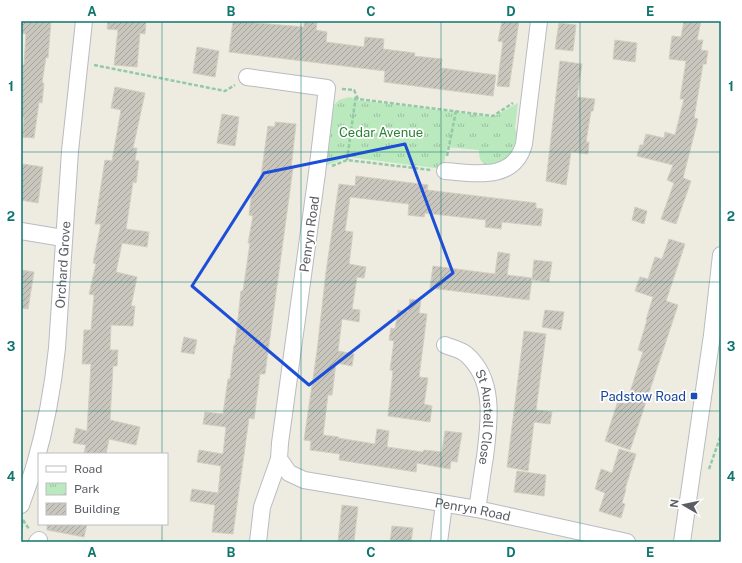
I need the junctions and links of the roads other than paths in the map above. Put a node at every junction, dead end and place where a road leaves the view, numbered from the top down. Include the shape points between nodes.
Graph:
1 (84, 21) edge
2 (539, 21) edge
3 (247, 77) road end
4 (444, 171) road end
5 (21, 231) edge
6 (63, 238) junction
7 (721, 255) edge
8 (717, 335) edge
9 (445, 345) dead end
10 (279, 459) junction
11 (444, 504) junction
12 (478, 509) junction
13 (22, 513) edge
14 (258, 542) edge
15 (439, 542) edge
16 (627, 542) edge
17 (682, 542) edge

1 - 6 street, Orchard Grove
2 - 4 street via 522,150 519,156 505,170
3 - 10 street, Penryn Road via 327,88
5 - 6 street
6 - 13 street, Orchard Grove via 53,381
7 - 8 street
8 - 17 street
9 - 12 street, St Austell Close via 467,355 480,371 487,390 489,422
10 - 11 street, Penryn Road via 289,473 304,480
10 - 14 street, Penryn Road via 262,507
11 - 12 street, Penryn Road
11 - 15 street
12 - 16 street, Penryn Road

